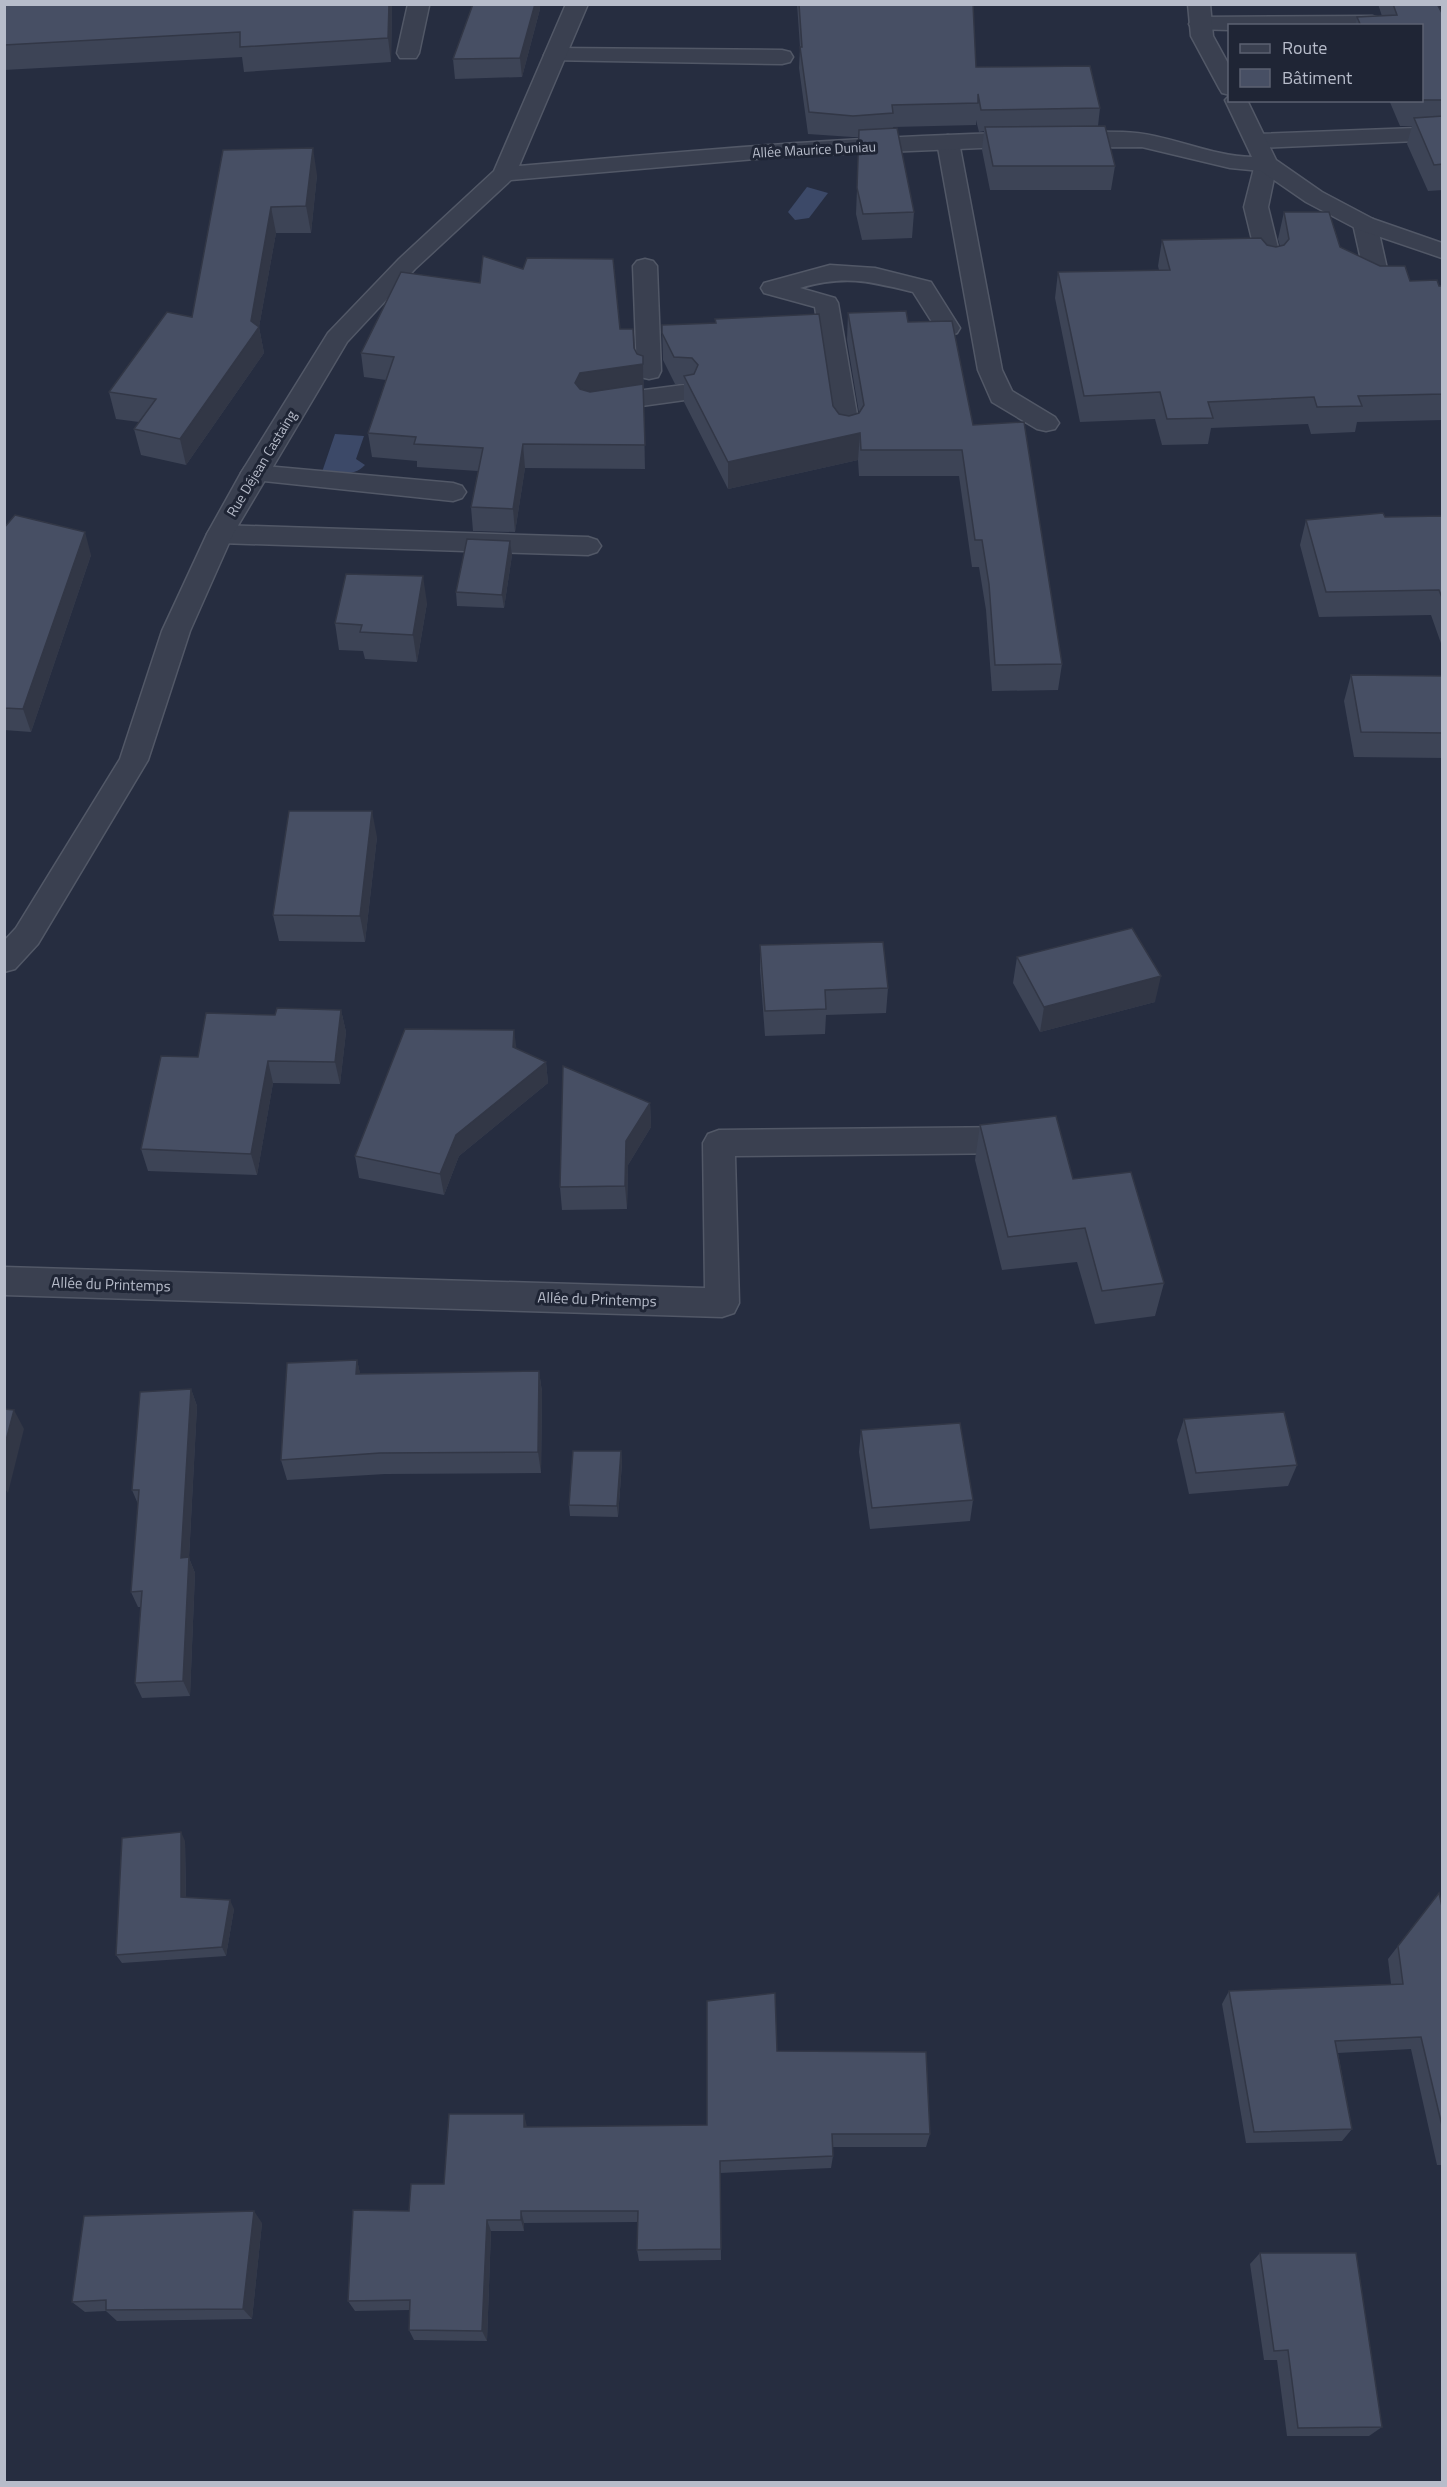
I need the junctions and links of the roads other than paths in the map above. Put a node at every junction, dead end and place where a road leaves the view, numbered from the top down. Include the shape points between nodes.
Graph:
1 (577, 4) edge
2 (418, 6) edge
3 (1200, 14) edge
4 (1372, 23) edge
5 (408, 53) dead end
6 (555, 55) junction
7 (782, 57) dead end
8 (1228, 84) edge
9 (1237, 102) edge
10 (1439, 134) edge
11 (1257, 141) junction
12 (948, 142) junction
13 (1266, 164) junction
14 (504, 174) junction
15 (1365, 224) junction
16 (1443, 251) edge
17 (1270, 264) edge
18 (645, 266) dead end
19 (1378, 282) edge
20 (948, 328) edge
21 (649, 371) dead end
22 (683, 393) edge
23 (591, 405) edge
24 (1046, 423) dead end
25 (847, 432) edge
26 (254, 473) junction
27 (453, 492) dead end
28 (220, 534) junction
29 (588, 546) dead end
30 (4, 961) edge
31 (1026, 1140) edge
32 (4, 1281) edge

1 - 6 street, Rue Déjean Castaing
2 - 5 street
3 - 4 street
3 - 8 street via 1202,36
6 - 7 street
6 - 14 street, Rue Déjean Castaing
9 - 11 street
10 - 11 street
11 - 13 street
12 - 13 street, Allée Maurice Duniau via 1139,139 1221,160
12 - 14 street, Allée Maurice Duniau via 743,152
12 - 24 street via 990,370 1001,396
13 - 15 street via 1314,197
13 - 17 street via 1256,207
14 - 26 street, Rue Déjean Castaing via 407,264 337,338
15 - 16 street
15 - 19 street
18 - 21 street
20 - 25 street via 922,287 875,275 830,272 773,288 826,303
22 - 23 street
26 - 27 street
26 - 28 street, Rue Déjean Castaing
28 - 29 street
28 - 30 street, Rue Déjean Castaing via 176,630 134,760 27,936
31 - 32 street, Allée du Printemps via 719,1143 722,1303

